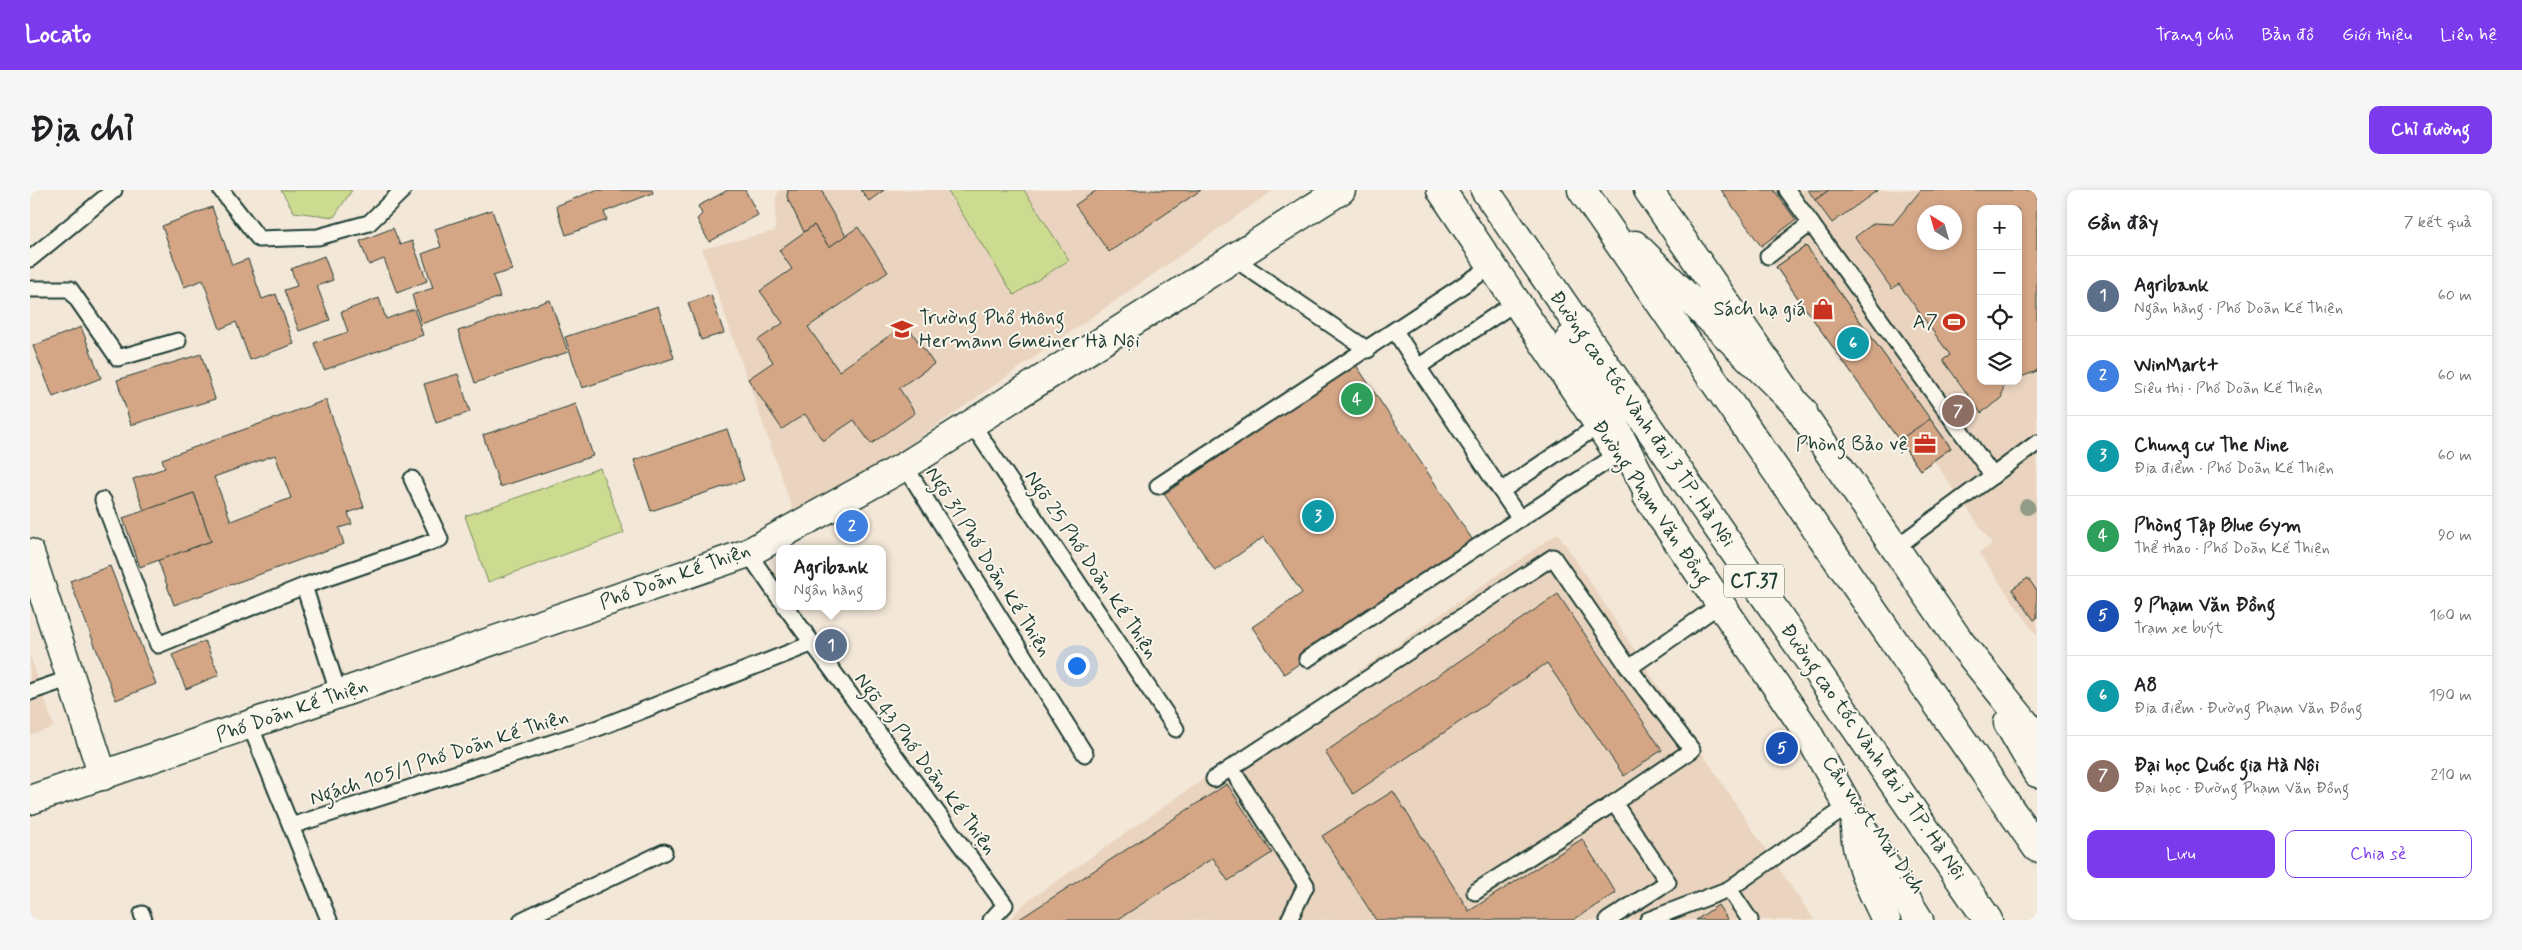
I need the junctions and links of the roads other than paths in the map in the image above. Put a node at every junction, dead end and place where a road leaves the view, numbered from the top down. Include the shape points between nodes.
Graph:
1 (114, 190) edge
2 (221, 190) edge
3 (403, 190) edge
4 (1341, 190) edge
5 (1441, 190) edge
6 (1485, 190) edge
7 (1648, 190) edge
8 (1787, 190) edge
9 (1584, 194) edge
10 (1811, 223) junction
11 (1520, 242) junction
12 (1768, 256) dead end
13 (1233, 258) junction
14 (30, 259) edge
15 (1492, 266) junction
16 (30, 289) edge
17 (1516, 302) junction
18 (1395, 332) junction
19 (178, 341) dead end
20 (1368, 350) junction
21 (1418, 367) junction
22 (1803, 411) junction
23 (972, 424) junction
24 (1599, 425) junction
25 (2037, 443) edge
26 (1618, 454) junction
27 (905, 466) junction
28 (1993, 476) junction
29 (412, 479) dead end
30 (1158, 486) dead end
31 (1501, 491) junction
32 (103, 500) dead end
33 (1661, 517) junction
34 (1520, 519) junction
35 (1895, 548) junction
36 (30, 553) edge
37 (748, 553) junction
38 (304, 586) junction
39 (776, 593) edge
40 (1719, 605) junction
41 (788, 610) edge
42 (1960, 642) junction
43 (811, 644) junction
44 (1307, 659) dead end
45 (1629, 668) junction
46 (71, 678) junction
47 (30, 692) edge
48 (339, 694) junction
49 (250, 725) junction
50 (1176, 729) dead end
51 (1806, 730) junction
52 (2037, 738) edge
53 (1085, 754) dead end
54 (1231, 768) junction
55 (2037, 773) edge
56 (103, 776) junction
57 (1214, 779) dead end
58 (30, 800) edge
59 (1614, 803) junction
60 (1851, 811) junction
61 (291, 826) junction
62 (2037, 848) edge
63 (664, 852) dead end
64 (1729, 889) junction
65 (1474, 892) dead end
66 (330, 920) edge
67 (522, 920) edge
68 (991, 920) edge
69 (1289, 920) edge
70 (1608, 920) edge
71 (1648, 920) edge
72 (1750, 920) edge
73 (1886, 920) edge
74 (1918, 920) edge
75 (1939, 920) edge
76 (1988, 920) edge

1 - 14 lane
2 - 3 lane via 259,238 318,237 369,223
4 - 13 main road, Phố Doãn Kế Thiện
5 - 15 main road, Đường Phạm Văn Đồng
6 - 11 main road, Đường cao tốc Vành đai 3 TP. Hà Nội / CT.37
7 - 22 main road
8 - 10 lane
9 - 22 main road
9 - 62 main road
10 - 12 lane
10 - 28 lane
11 - 33 main road
11 - 76 main road, Đường cao tốc Vành đai 3 TP. Hà Nội / CT.37
13 - 20 lane
13 - 23 main road, Phố Doãn Kế Thiện
15 - 17 main road, Đường Phạm Văn Đồng
15 - 18 lane
16 - 19 lane via 70,289 118,358
17 - 21 lane
17 - 24 main road, Đường Phạm Văn Đồng
18 - 20 lane
18 - 21 lane
20 - 30 lane
21 - 31 lane
22 - 35 main road
23 - 27 main road, Phố Doãn Kế Thiện
23 - 50 lane, Ngõ 25 Phố Doãn Kế Thiện
24 - 26 main road, Đường Phạm Văn Đồng
24 - 31 lane
25 - 28 lane
26 - 33 main road, Đường Phạm Văn Đồng
26 - 34 lane
27 - 37 main road, Phố Doãn Kế Thiện
27 - 53 lane, Ngõ 31 Phố Doãn Kế Thiện
28 - 35 lane
29 - 38 lane via 440,538
31 - 34 lane
32 - 38 lane via 158,645
33 - 40 main road, Đường Phạm Văn Đồng
34 - 44 lane
35 - 42 main road
36 - 46 main road
37 - 39 lane
37 - 48 main road, Phố Doãn Kế Thiện
38 - 48 lane
40 - 45 lane
40 - 51 main road, Đường Phạm Văn Đồng
41 - 43 lane, Ngõ 43 Phố Doãn Kế Thiện
42 - 52 main road
42 - 55 main road
43 - 61 lane, Ngách 105/1 Phố Doãn Kế Thiện via 598,728
43 - 68 lane, Ngõ 43 Phố Doãn Kế Thiện via 1005,905
45 - 54 lane via 1553,557
45 - 59 lane via 1692,750
46 - 47 lane
46 - 56 main road
48 - 49 main road, Phố Doãn Kế Thiện
49 - 56 main road, Phố Doãn Kế Thiện
49 - 61 lane
51 - 60 main road, Đường Phạm Văn Đồng
51 - 75 main road, Cầu vượt Mai Dịch
54 - 57 lane
54 - 69 lane via 1306,885
56 - 58 main road, Phố Doãn Kế Thiện
59 - 65 lane
59 - 70 lane via 1668,882
60 - 64 lane
60 - 73 main road via 1863,870
60 - 74 main road, Đường Phạm Văn Đồng
61 - 66 lane
63 - 67 lane
64 - 71 lane
64 - 72 lane

